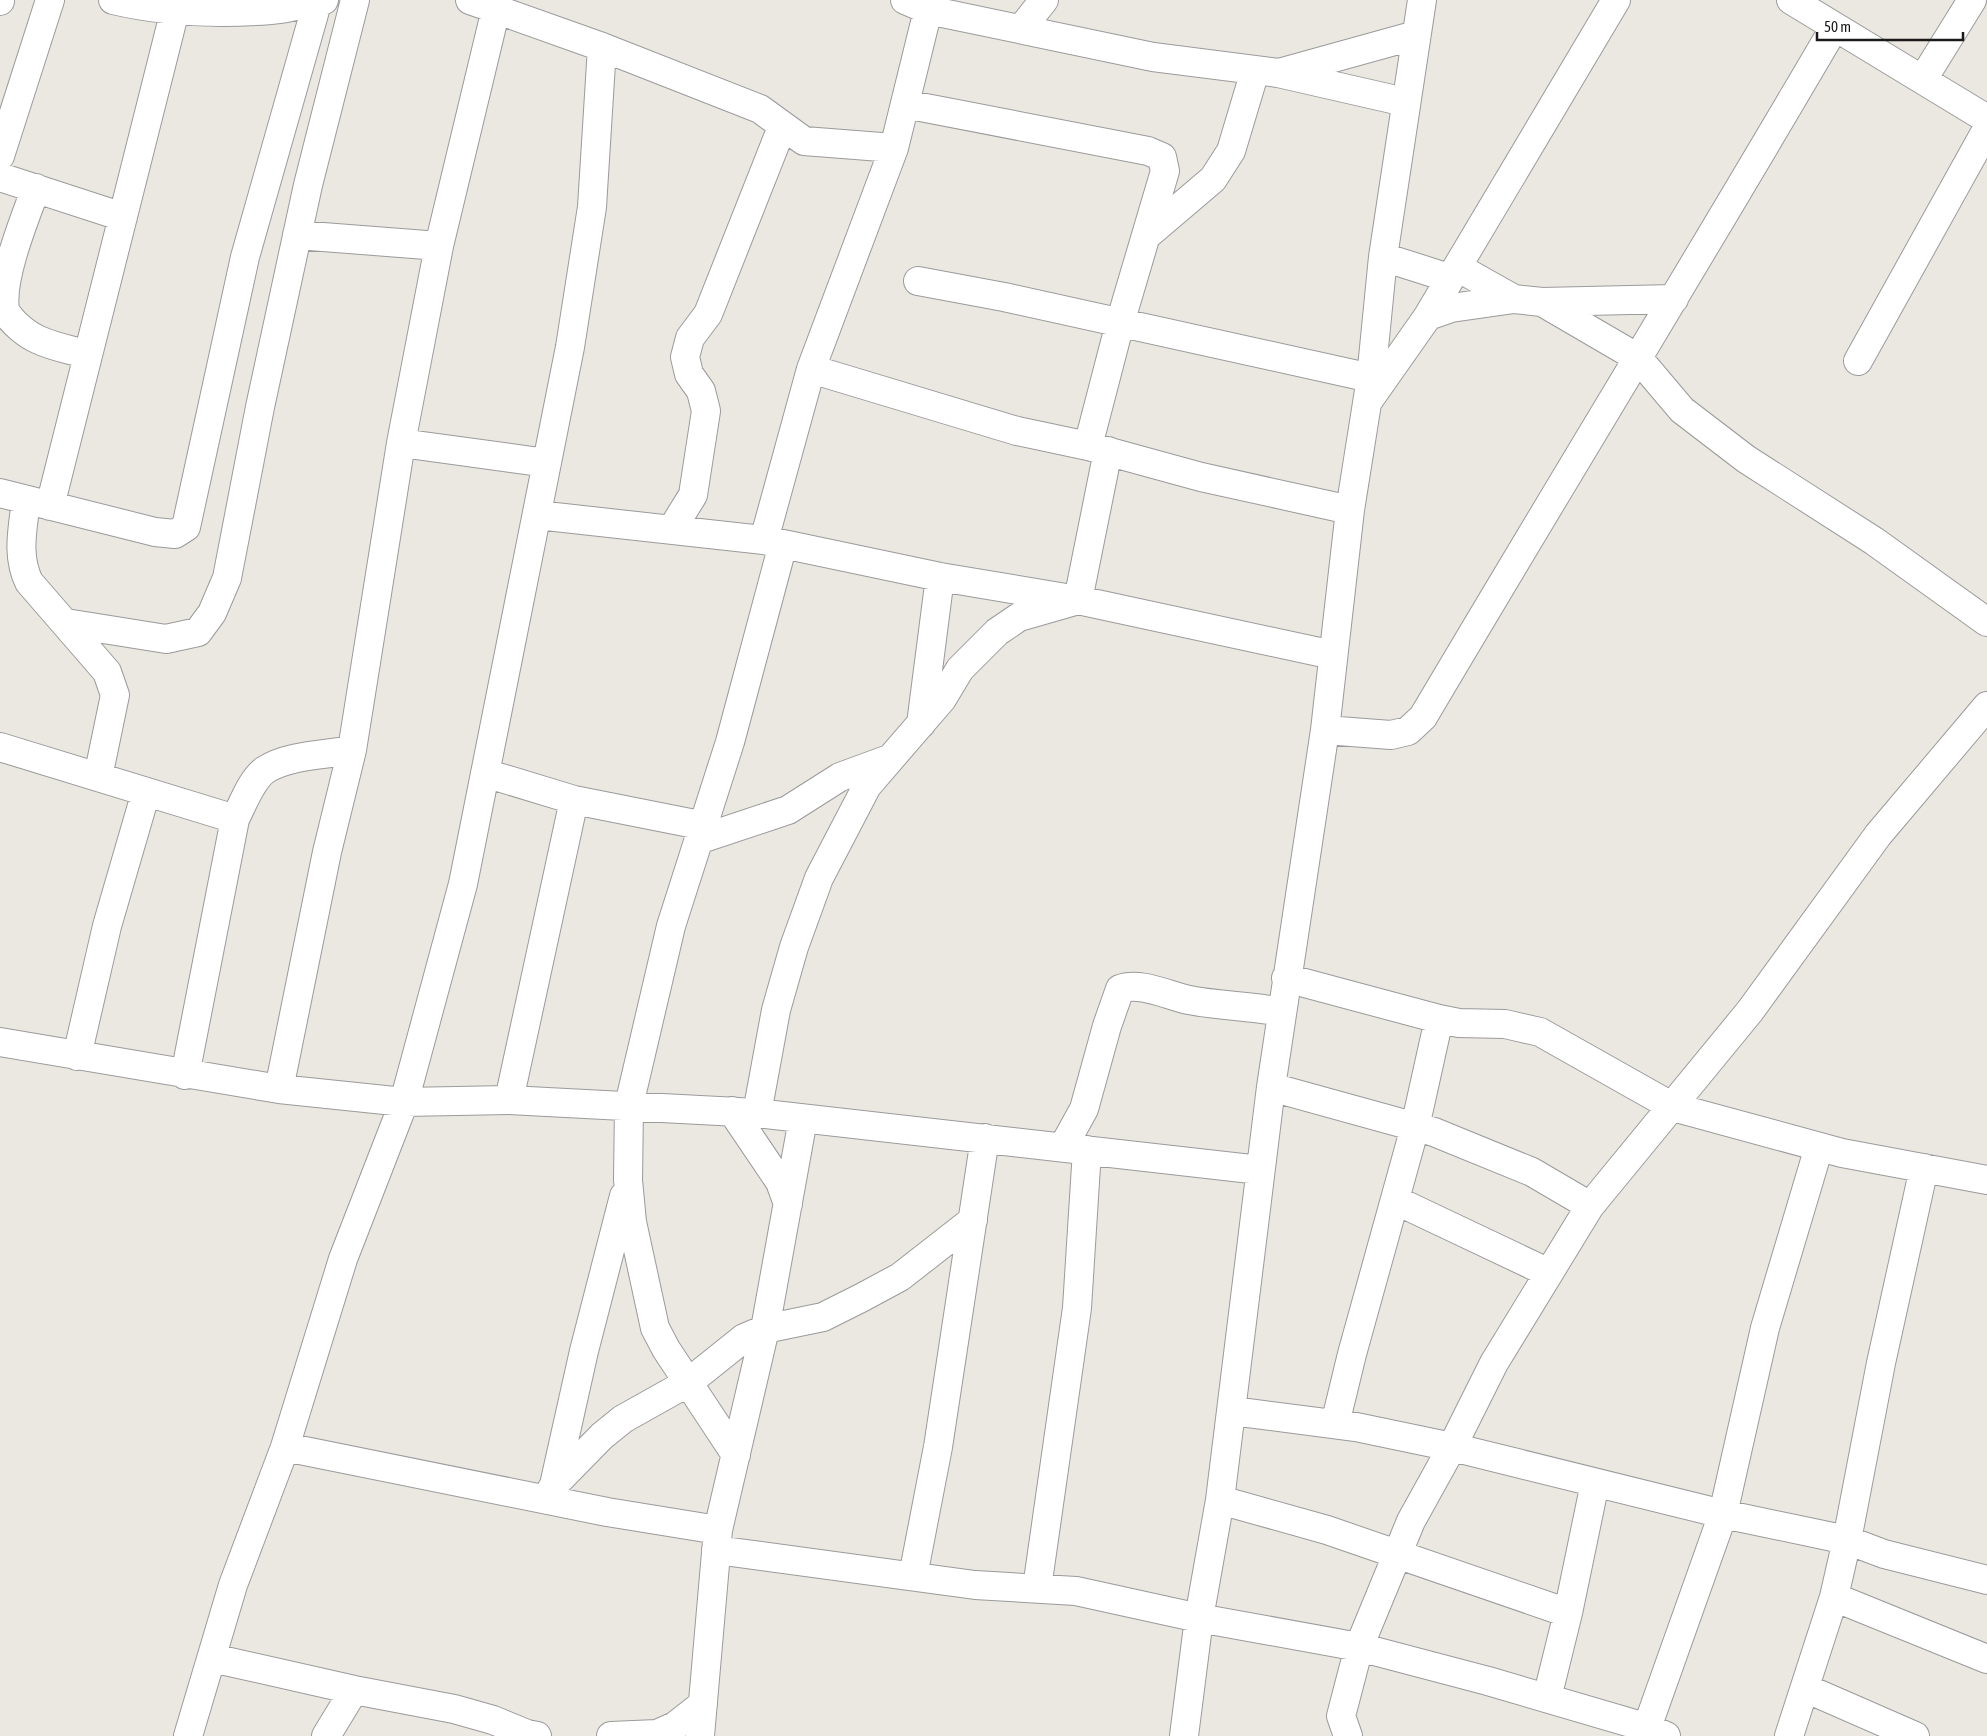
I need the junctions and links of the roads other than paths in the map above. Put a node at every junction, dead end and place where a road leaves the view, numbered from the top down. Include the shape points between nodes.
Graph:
1 (50, 0) edge
2 (114, 0) edge
3 (319, 0) edge
4 (355, 0) edge
5 (470, 0) edge
6 (1044, 0) edge
7 (1422, 0) edge
8 (1616, 0) edge
9 (1791, 0) edge
10 (1972, 0) edge
11 (917, 5) edge
12 (510, 9) edge
13 (175, 10) junction
14 (1834, 28) junction
15 (1021, 29) junction
16 (1416, 35) junction
17 (602, 47) junction
18 (1266, 72) junction
19 (1922, 79) junction
20 (1405, 102) junction
21 (905, 104) junction
22 (1987, 119) edge
23 (782, 127) junction
24 (1987, 129) edge
25 (894, 148) junction
26 (0, 156) edge
27 (0, 176) edge
28 (36, 188) junction
29 (123, 217) junction
30 (297, 236) junction
31 (1146, 236) junction
32 (439, 246) junction
33 (1383, 257) junction
34 (1453, 272) junction
35 (918, 281) dead end
36 (1514, 298) junction
37 (1674, 299) junction
38 (1542, 302) junction
39 (1428, 316) junction
40 (1120, 323) junction
41 (88, 355) junction
42 (1638, 358) junction
43 (1858, 361) dead end
44 (811, 370) junction
45 (1369, 390) junction
46 (401, 442) junction
47 (1098, 448) junction
48 (547, 463) junction
49 (0, 493) edge
50 (38, 503) junction
51 (1350, 510) junction
52 (538, 515) junction
53 (672, 529) junction
54 (774, 542) junction
55 (940, 576) junction
56 (1078, 600) junction
57 (1987, 622) edge
58 (66, 623) junction
59 (1333, 655) junction
60 (1987, 706) edge
61 (922, 724) junction
62 (1325, 730) junction
63 (0, 747) edge
64 (352, 750) junction
65 (889, 759) junction
66 (485, 773) junction
67 (98, 777) junction
68 (146, 792) junction
69 (574, 800) junction
70 (235, 819) junction
71 (703, 833) junction
72 (1286, 978) junction
73 (1282, 1012) junction
74 (1439, 1019) junction
75 (0, 1042) edge
76 (77, 1056) junction
77 (185, 1075) junction
78 (1271, 1087) junction
79 (279, 1090) junction
80 (509, 1100) junction
81 (404, 1102) junction
82 (629, 1106) junction
83 (1673, 1107) junction
84 (744, 1112) junction
85 (803, 1118) junction
86 (1416, 1127) junction
87 (985, 1138) junction
88 (1819, 1147) junction
89 (1075, 1148) junction
90 (1924, 1168) junction
91 (1260, 1170) junction
92 (628, 1180) junction
93 (1987, 1180) edge
94 (1395, 1200) junction
95 (788, 1204) junction
96 (1590, 1206) junction
97 (973, 1220) junction
98 (1549, 1273) junction
99 (765, 1329) junction
100 (689, 1382) junction
101 (1232, 1411) junction
102 (1335, 1424) junction
103 (285, 1447) junction
104 (1452, 1447) junction
105 (736, 1455) junction
106 (1595, 1483) junction
107 (550, 1492) junction
108 (1220, 1500) junction
109 (1723, 1514) junction
110 (717, 1540) junction
111 (1847, 1540) junction
112 (1397, 1555) junction
113 (913, 1576) junction
114 (1987, 1580) edge
115 (1037, 1588) junction
116 (1834, 1597) junction
117 (1568, 1613) junction
118 (1198, 1618) junction
119 (1359, 1647) junction
120 (212, 1658) junction
121 (1987, 1659) edge
122 (1805, 1688) junction
123 (354, 1690) junction
124 (1547, 1698) junction
125 (703, 1704) junction
126 (1653, 1733) edge
127 (188, 1736) edge
128 (326, 1736) edge
129 (537, 1736) edge
130 (611, 1736) edge
131 (700, 1736) edge
132 (1184, 1736) edge
133 (1348, 1736) edge
134 (1789, 1736) edge
135 (1915, 1736) edge

1 - 26 street
2 - 13 street
3 - 13 street via 272,10
3 - 50 street via 245,257 186,527 175,534 155,532
4 - 30 street
5 - 12 street
6 - 15 street
7 - 16 street
8 - 34 street
9 - 14 street
10 - 19 street
11 - 15 street
11 - 21 street
12 - 17 street
12 - 32 street
13 - 29 street
14 - 19 street
14 - 37 street
15 - 18 street via 1153,57
16 - 18 street
16 - 20 street
17 - 23 street via 760,109
17 - 48 street via 592,207 570,347
18 - 20 street
18 - 31 street via 1231,151 1213,179
19 - 22 street
20 - 33 street
21 - 25 street
21 - 31 street via 1148,150 1162,157 1165,171
23 - 25 street via 804,141
23 - 53 street via 708,314 690,338 684,357 689,374 701,391 706,411 693,495
24 - 43 street
25 - 44 street
27 - 28 street
28 - 29 street
28 - 41 street via 7,264 2,289 6,310 22,330 40,340
29 - 41 street
30 - 32 street
30 - 58 street via 227,578 212,613 198,632 166,640
31 - 40 street
32 - 46 street
33 - 34 street
33 - 45 street
34 - 36 street
34 - 39 street
35 - 40 street
36 - 38 street
36 - 39 street via 1451,308
37 - 38 street
37 - 42 street
38 - 42 street
39 - 45 street
40 - 45 street
40 - 47 street
41 - 50 street
42 - 57 street via 1682,410 1746,459 1874,541
42 - 62 street via 1423,717 1408,731 1391,735
44 - 47 street via 1017,431
44 - 54 street
45 - 51 street
46 - 48 street
46 - 64 street
47 - 51 street via 1201,477
47 - 56 street
48 - 52 street
49 - 50 street
50 - 58 street via 20,549 22,568 29,582
51 - 59 street
52 - 53 street
52 - 66 street
53 - 54 street
54 - 55 street
54 - 71 street via 730,742
55 - 56 street
55 - 61 street
56 - 59 street
56 - 61 street via 1019,617 997,632 960,670
58 - 67 street via 107,672 115,695
59 - 62 street
60 - 83 street via 1878,836 1750,1011
61 - 65 street
62 - 72 street
63 - 67 street
64 - 70 street via 287,761 265,771 249,791
64 - 79 street via 327,852
65 - 71 street via 840,777 788,810
65 - 84 street via 863,793 819,878 794,946
66 - 69 street
66 - 81 street via 463,884
67 - 68 street
68 - 70 street
68 - 76 street via 107,926
69 - 71 street
69 - 80 street
70 - 77 street
71 - 82 street via 671,926
72 - 73 street
72 - 74 street
73 - 78 street
73 - 89 street via 1189,1000 1139,988 1120,990 1107,1026
74 - 83 street via 1459,1024 1505,1024 1540,1032
74 - 86 street
75 - 76 street
76 - 77 street
77 - 79 street
78 - 86 street
78 - 91 street
79 - 81 street
80 - 81 street
80 - 82 street
81 - 103 street via 343,1259
82 - 84 street
82 - 92 street
83 - 88 street
83 - 96 street
84 - 85 street
84 - 95 street
85 - 87 street
85 - 95 street
86 - 94 street
86 - 96 street via 1532,1172
87 - 89 street
87 - 97 street
88 - 90 street
88 - 109 street via 1765,1328
89 - 91 street
89 - 115 street via 1077,1308
90 - 93 street
90 - 111 street via 1881,1363
91 - 101 street
92 - 100 street via 632,1222 655,1328
92 - 107 street
94 - 98 street
94 - 102 street
95 - 99 street
96 - 98 street
97 - 99 street via 900,1277 861,1298 823,1317
97 - 113 street via 938,1447
98 - 104 street via 1494,1363
99 - 100 street via 744,1338
99 - 105 street
100 - 105 street
100 - 107 street via 623,1419 602,1436
101 - 102 street
101 - 108 street
102 - 104 street
103 - 107 street
103 - 120 street via 233,1585
104 - 106 street
104 - 112 street via 1411,1521
105 - 110 street
106 - 109 street
106 - 117 street
107 - 110 street
108 - 112 street via 1327,1530
108 - 118 street
109 - 111 street
109 - 126 street
110 - 113 street
110 - 125 street
111 - 114 street via 1884,1554
111 - 116 street
112 - 117 street
112 - 119 street
113 - 115 street via 975,1585
115 - 118 street via 1076,1591
116 - 121 street
116 - 122 street
117 - 124 street
118 - 119 street
118 - 132 street
119 - 124 street
119 - 133 street via 1341,1716
120 - 123 street
120 - 127 street
122 - 134 street
122 - 135 street
123 - 128 street
123 - 129 street via 454,1709
124 - 126 street
125 - 130 street via 675,1726 657,1734
125 - 131 street

